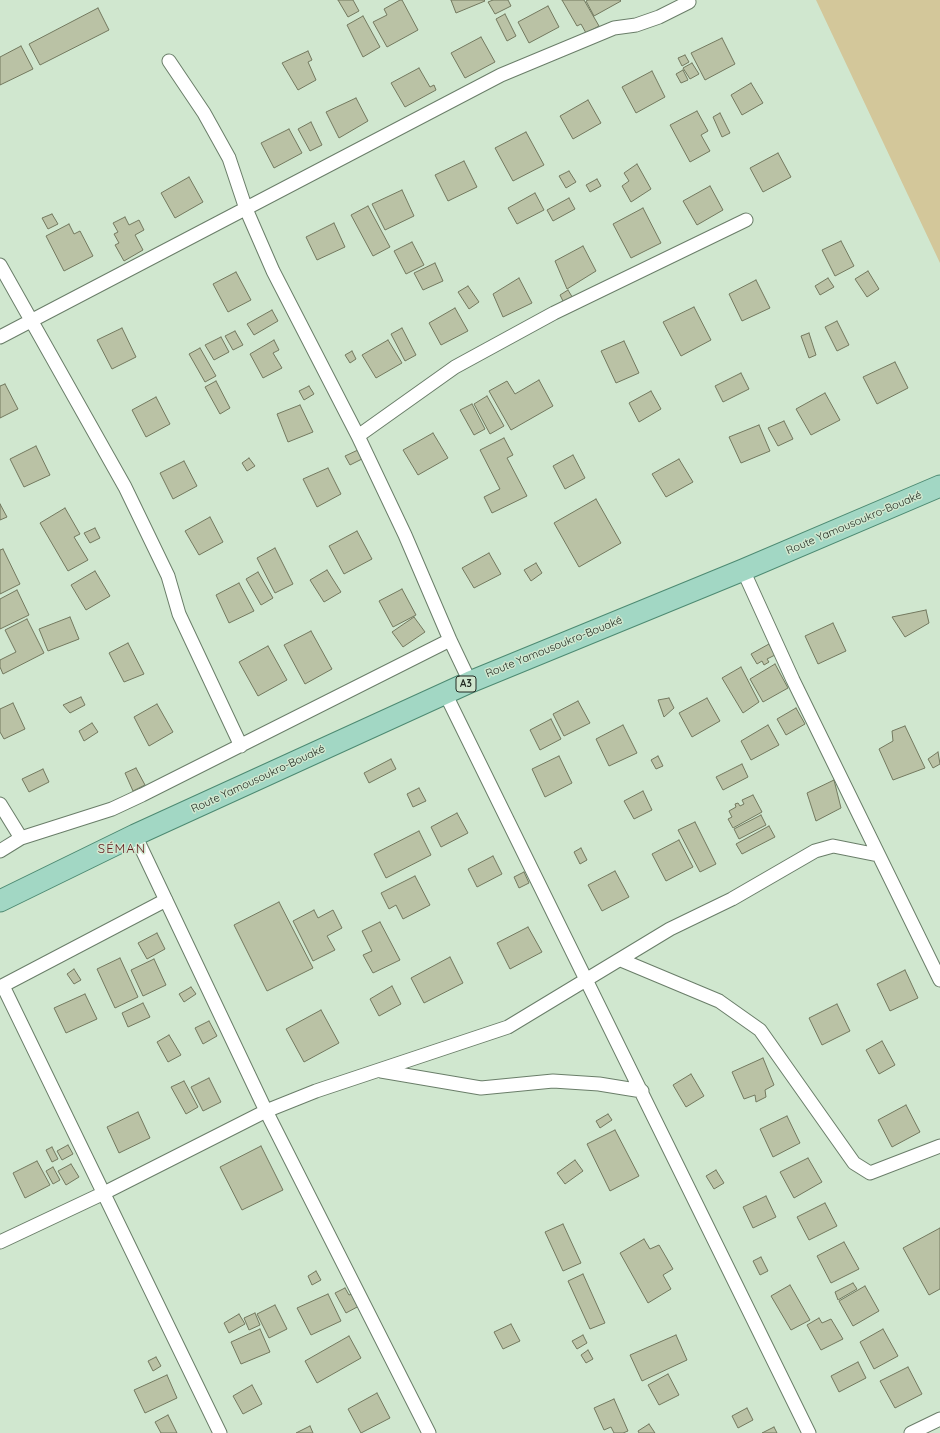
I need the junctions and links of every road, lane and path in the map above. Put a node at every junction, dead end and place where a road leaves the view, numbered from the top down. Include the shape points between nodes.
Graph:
1 (689, 2) dead end
2 (169, 61) dead end
3 (246, 209) junction
4 (746, 220) dead end
5 (0, 264) edge
6 (32, 321) junction
7 (0, 337) edge
8 (358, 436) junction
9 (940, 486) edge
10 (743, 570) junction
11 (450, 640) junction
12 (470, 682) junction
13 (445, 693) junction
14 (241, 746) junction
15 (0, 804) edge
16 (135, 835) junction
17 (21, 838) junction
18 (0, 851) edge
19 (878, 856) junction
20 (166, 900) junction
21 (0, 901) edge
22 (621, 960) junction
23 (586, 978) junction
24 (940, 980) edge
25 (2, 986) edge
26 (380, 1070) junction
27 (642, 1091) junction
28 (266, 1111) junction
29 (940, 1146) edge
30 (104, 1193) junction
31 (0, 1242) edge
32 (940, 1420) edge
33 (220, 1433) edge
34 (429, 1433) edge
35 (809, 1433) edge
36 (911, 1433) edge

1 - 3 street via 659,17 636,25 614,28 501,75
2 - 3 street via 204,113 229,158
3 - 6 street
3 - 8 street via 272,271
4 - 8 street via 554,313 455,367
5 - 6 street
6 - 7 street
6 - 14 street via 125,488 168,576 179,614
8 - 11 street via 405,535
9 - 10 main road, Route Yamousoukro-Bouaké / A3
10 - 12 main road, Route Yamousoukro-Bouaké / A3
10 - 19 street
11 - 12 street
11 - 14 street
12 - 13 main road, Route Yamousoukro-Bouaké / A3
13 - 16 main road, Route Yamousoukro-Bouaké / A3
13 - 23 street
14 - 17 street via 112,809
15 - 17 street
16 - 20 street
16 - 21 main road, Route Yamousoukro-Bouaké / A3
17 - 18 street
19 - 22 street via 833,846 815,851 732,899 670,929
19 - 24 street
20 - 25 street
20 - 28 street
22 - 23 street
22 - 29 street via 719,1001 760,1030 854,1163 870,1173
23 - 26 street via 508,1027
23 - 27 street
25 - 30 street
26 - 27 street via 481,1088 553,1081 599,1084
26 - 28 street
27 - 35 street
28 - 30 street
28 - 34 street
30 - 31 street
30 - 33 street
32 - 36 street

